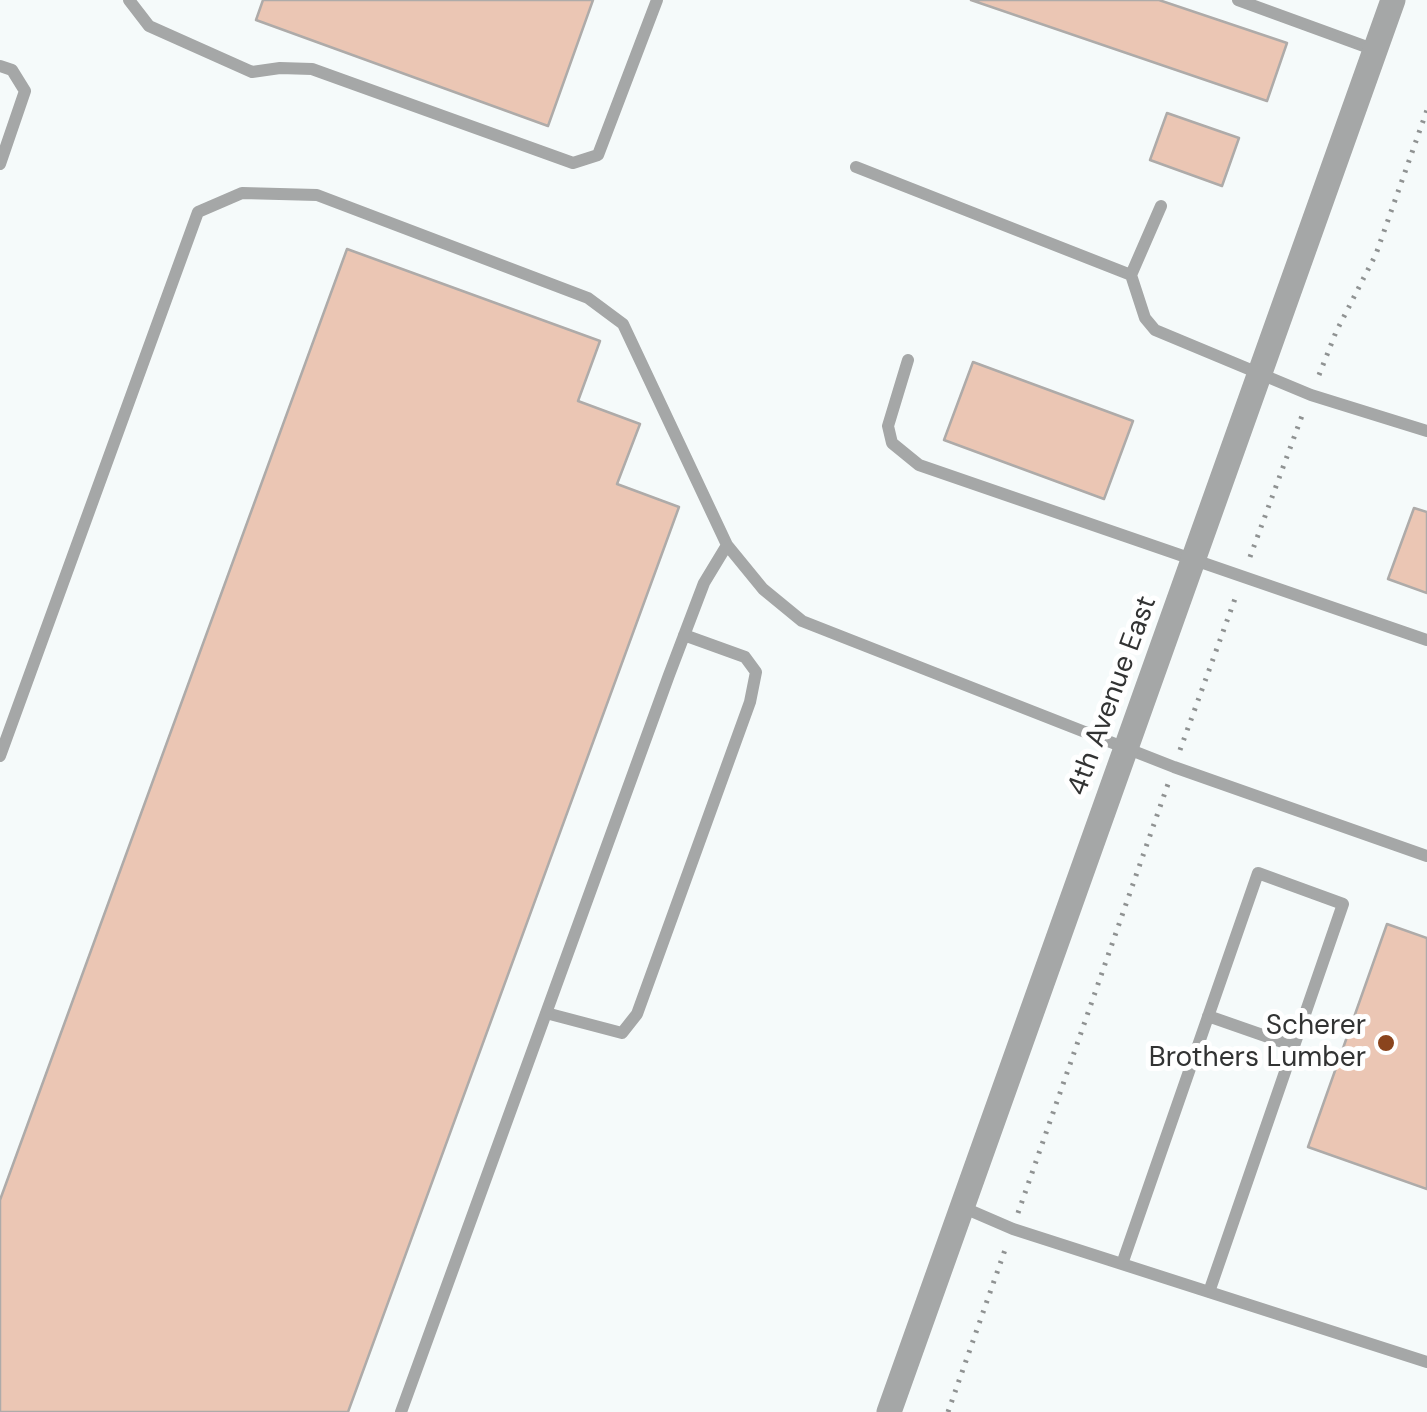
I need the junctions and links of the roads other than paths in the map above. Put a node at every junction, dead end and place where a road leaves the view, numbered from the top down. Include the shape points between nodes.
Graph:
1 (129, 0) edge
2 (657, 0) edge
3 (1238, 0) edge
4 (1394, 0) edge
5 (1376, 50) junction
6 (0, 66) edge
7 (0, 164) edge
8 (856, 167) dead end
9 (1161, 206) dead end
10 (1131, 276) junction
11 (908, 360) dead end
12 (1259, 375) junction
13 (1427, 432) edge
14 (726, 544) junction
15 (1193, 560) junction
16 (684, 635) junction
17 (1427, 640) edge
18 (1126, 748) junction
19 (0, 756) edge
20 (1427, 856) edge
21 (546, 1013) junction
22 (1208, 1016) junction
23 (1294, 1046) junction
24 (962, 1206) junction
25 (1122, 1264) junction
26 (1209, 1292) junction
27 (1427, 1362) edge
28 (401, 1412) edge
29 (888, 1412) edge

1 - 2 lane via 149,26 252,72 312,69 573,163 598,155
3 - 5 lane
4 - 5 street, 4th Avenue East
5 - 12 street, 4th Avenue East
6 - 7 lane via 12,70 25,91
8 - 10 lane
9 - 10 lane
10 - 12 lane via 1155,330
11 - 15 lane via 888,426 900,452 919,465
12 - 13 lane
12 - 15 street, 4th Avenue East
14 - 16 lane
14 - 18 lane via 802,622
14 - 19 lane via 623,324 588,298 316,195 242,193 198,212
15 - 17 lane
15 - 18 street, 4th Avenue East
16 - 21 lane
16 - 21 lane via 745,657 756,672 657,959 622,1033
18 - 20 lane
18 - 24 street, 4th Avenue East
21 - 28 lane
22 - 23 lane
22 - 23 lane via 1258,873 1343,904
22 - 25 lane
23 - 26 lane
24 - 25 lane
24 - 29 street, 4th Avenue East
25 - 26 lane
26 - 27 lane

